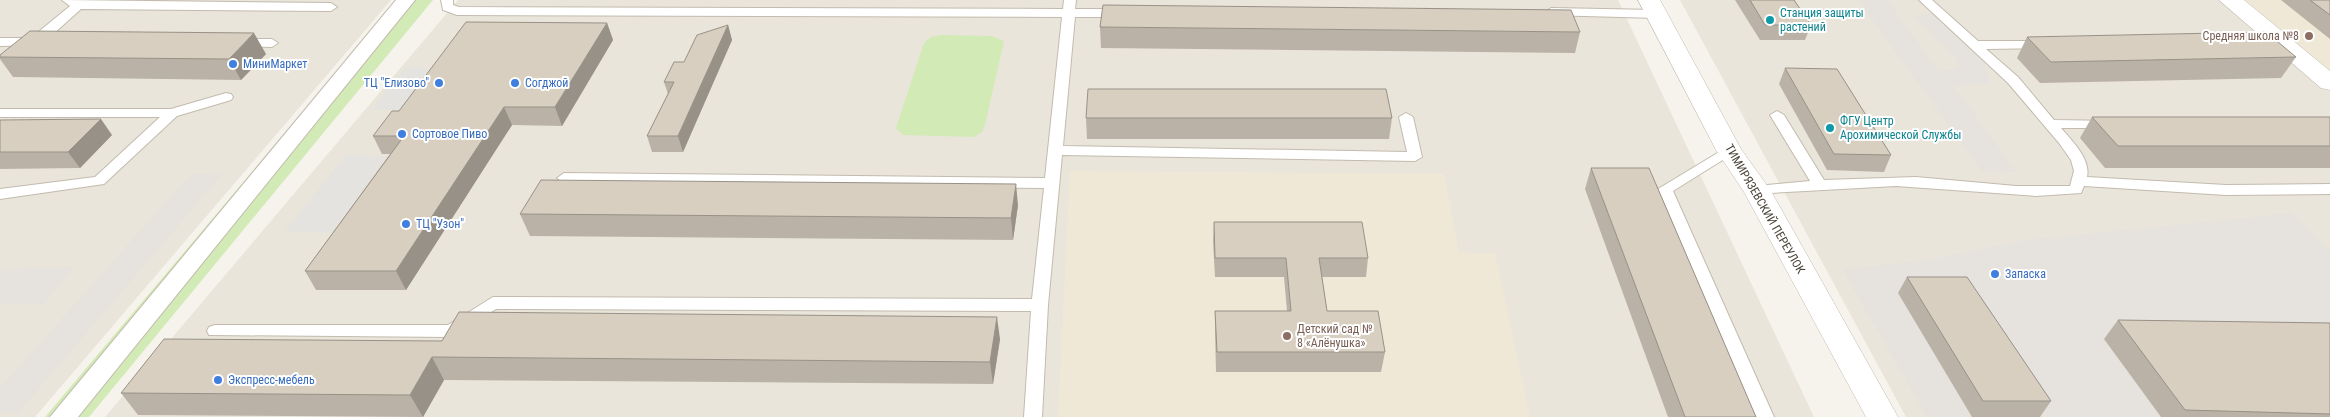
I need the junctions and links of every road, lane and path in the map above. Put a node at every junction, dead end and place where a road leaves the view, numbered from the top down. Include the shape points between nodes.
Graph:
1 (406, 0) edge
2 (447, 0) edge
3 (1580, 0) edge
4 (1925, 0) edge
5 (2230, 0) edge
6 (73, 3) edge
7 (331, 7) dead end
8 (1069, 7) edge
9 (1653, 7) edge
10 (1536, 12) edge
11 (1586, 12) junction
12 (1138, 13) edge
13 (0, 42) edge
14 (34, 42) junction
15 (54, 42) edge
16 (223, 42) edge
17 (272, 43) dead end
18 (2052, 43) edge
19 (1975, 45) junction
20 (2330, 83) edge
21 (226, 97) dead end
22 (0, 113) edge
23 (172, 113) junction
24 (1777, 115) dead end
25 (1406, 118) dead end
26 (2050, 124) junction
27 (2120, 124) edge
28 (1054, 150) junction
29 (1729, 150) junction
30 (564, 178) edge
31 (2080, 180) junction
32 (1051, 183) junction
33 (1819, 184) junction
34 (2330, 189) edge
35 (1756, 191) junction
36 (0, 194) edge
37 (1040, 305) junction
38 (215, 331) dead end
39 (63, 417) edge
40 (1033, 417) edge
41 (1765, 417) edge
42 (1882, 417) edge

1 - 39 street
2 - 8 lane via 447,7 457,11
3 - 11 lane
4 - 19 lane
5 - 20 street
6 - 7 lane
6 - 14 lane
8 - 12 lane
8 - 28 lane
9 - 11 lane
9 - 29 street, ТИМИРЯЗЕВСКИЙ ПЕРЕУЛОК
10 - 11 lane
13 - 14 lane
14 - 15 lane
16 - 17 lane
18 - 19 lane
19 - 26 lane via 2013,80
21 - 23 lane
22 - 23 lane
23 - 36 lane via 99,181
24 - 33 lane
25 - 28 lane via 1415,157
26 - 27 lane
26 - 31 lane via 2078,160
28 - 32 lane
29 - 35 street, ТИМИРЯЗЕВСКИЙ ПЕРЕУЛОК
29 - 41 lane via 1665,189
30 - 32 lane
31 - 33 lane via 2076,190 2058,192 1916,182
31 - 34 lane via 2226,190
32 - 37 lane
33 - 35 lane
35 - 42 street, ТИМИРЯЗЕВСКИЙ ПЕРЕУЛОК
37 - 38 lane via 493,303 451,331
37 - 40 lane

